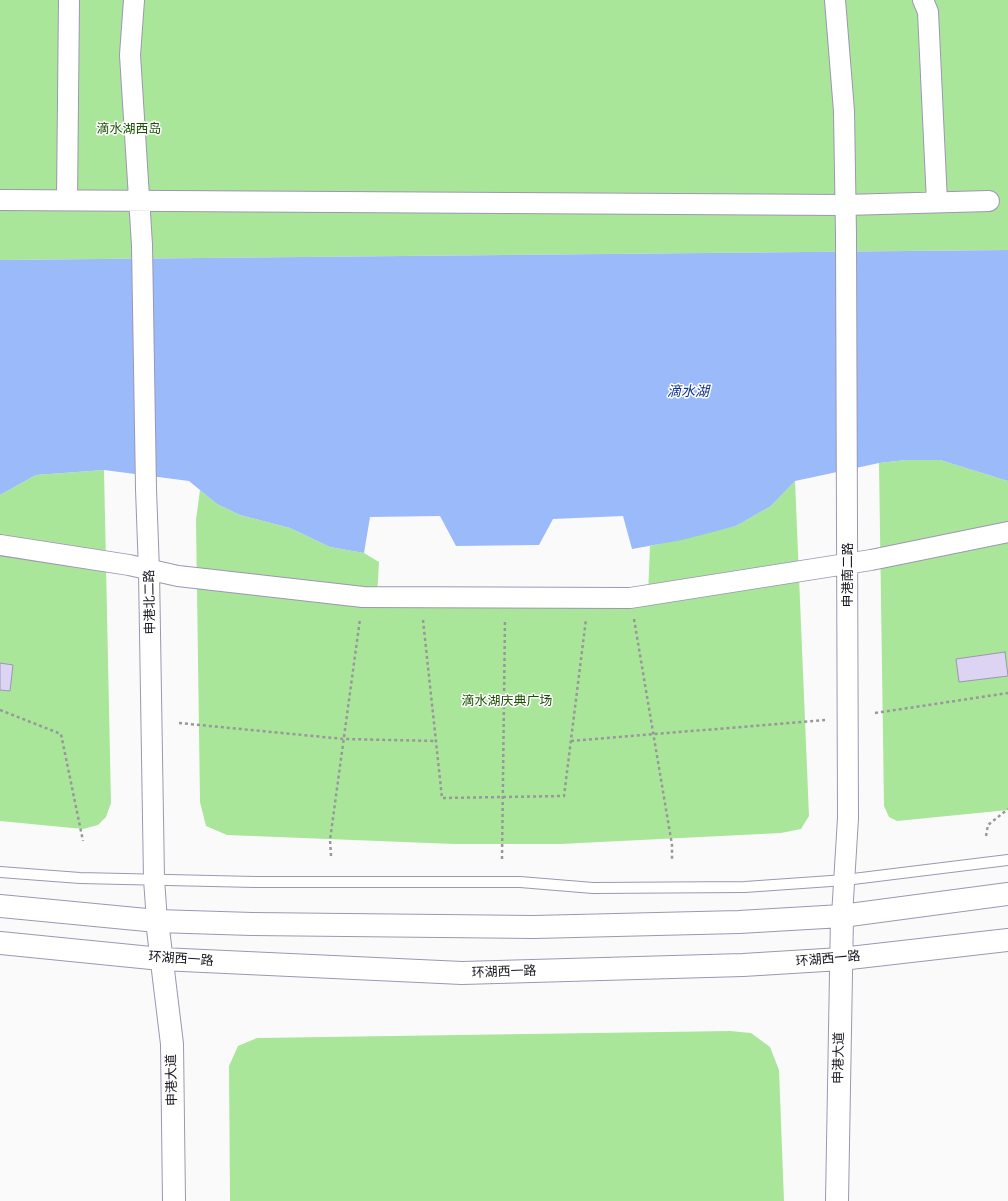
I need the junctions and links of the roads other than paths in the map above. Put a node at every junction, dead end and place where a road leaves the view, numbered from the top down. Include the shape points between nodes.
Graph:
1 (69, 0) edge
2 (134, 0) edge
3 (835, 0) edge
4 (923, 0) edge
5 (0, 200) edge
6 (67, 200) junction
7 (140, 201) junction
8 (989, 201) dead end
9 (937, 202) junction
10 (845, 205) junction
11 (1008, 532) edge
12 (0, 545) edge
13 (848, 564) junction
14 (149, 571) junction
15 (1008, 860) edge
16 (0, 872) edge
17 (154, 880) junction
18 (845, 880) junction
19 (1008, 894) edge
20 (0, 906) edge
21 (842, 916) junction
22 (157, 921) junction
23 (1008, 940) edge
24 (0, 943) edge
25 (841, 958) junction
26 (161, 959) junction
27 (174, 1201) edge
28 (837, 1201) edge

1 - 6 street
2 - 7 street, 申港北二路 via 130,55
3 - 10 street, 申港南二路 via 844,111
4 - 9 street via 928,12
5 - 6 street
6 - 7 street
7 - 10 street
7 - 14 street, 申港北二路
8 - 9 street
9 - 10 street
10 - 13 street, 申港南二路
11 - 13 street
12 - 14 street
13 - 14 street via 630,598 363,598
13 - 18 street, 申港南二路 via 848,818
14 - 17 street, 申港北二路
15 - 18 lane
16 - 17 lane
17 - 18 lane via 520,882 593,888 745,887
17 - 22 street, 申港北二路
18 - 21 street, 申港南二路
19 - 21 main road
20 - 22 main road
21 - 22 main road via 739,922 534,927
21 - 25 main road, 申港大道
22 - 26 main road, 申港北二路
23 - 25 main road, 环湖西一路
24 - 26 main road, 环湖西一路
25 - 26 main road, 环湖西一路 via 743,965 462,973
25 - 28 main road, 申港大道
26 - 27 main road, 申港大道 via 172,1044

